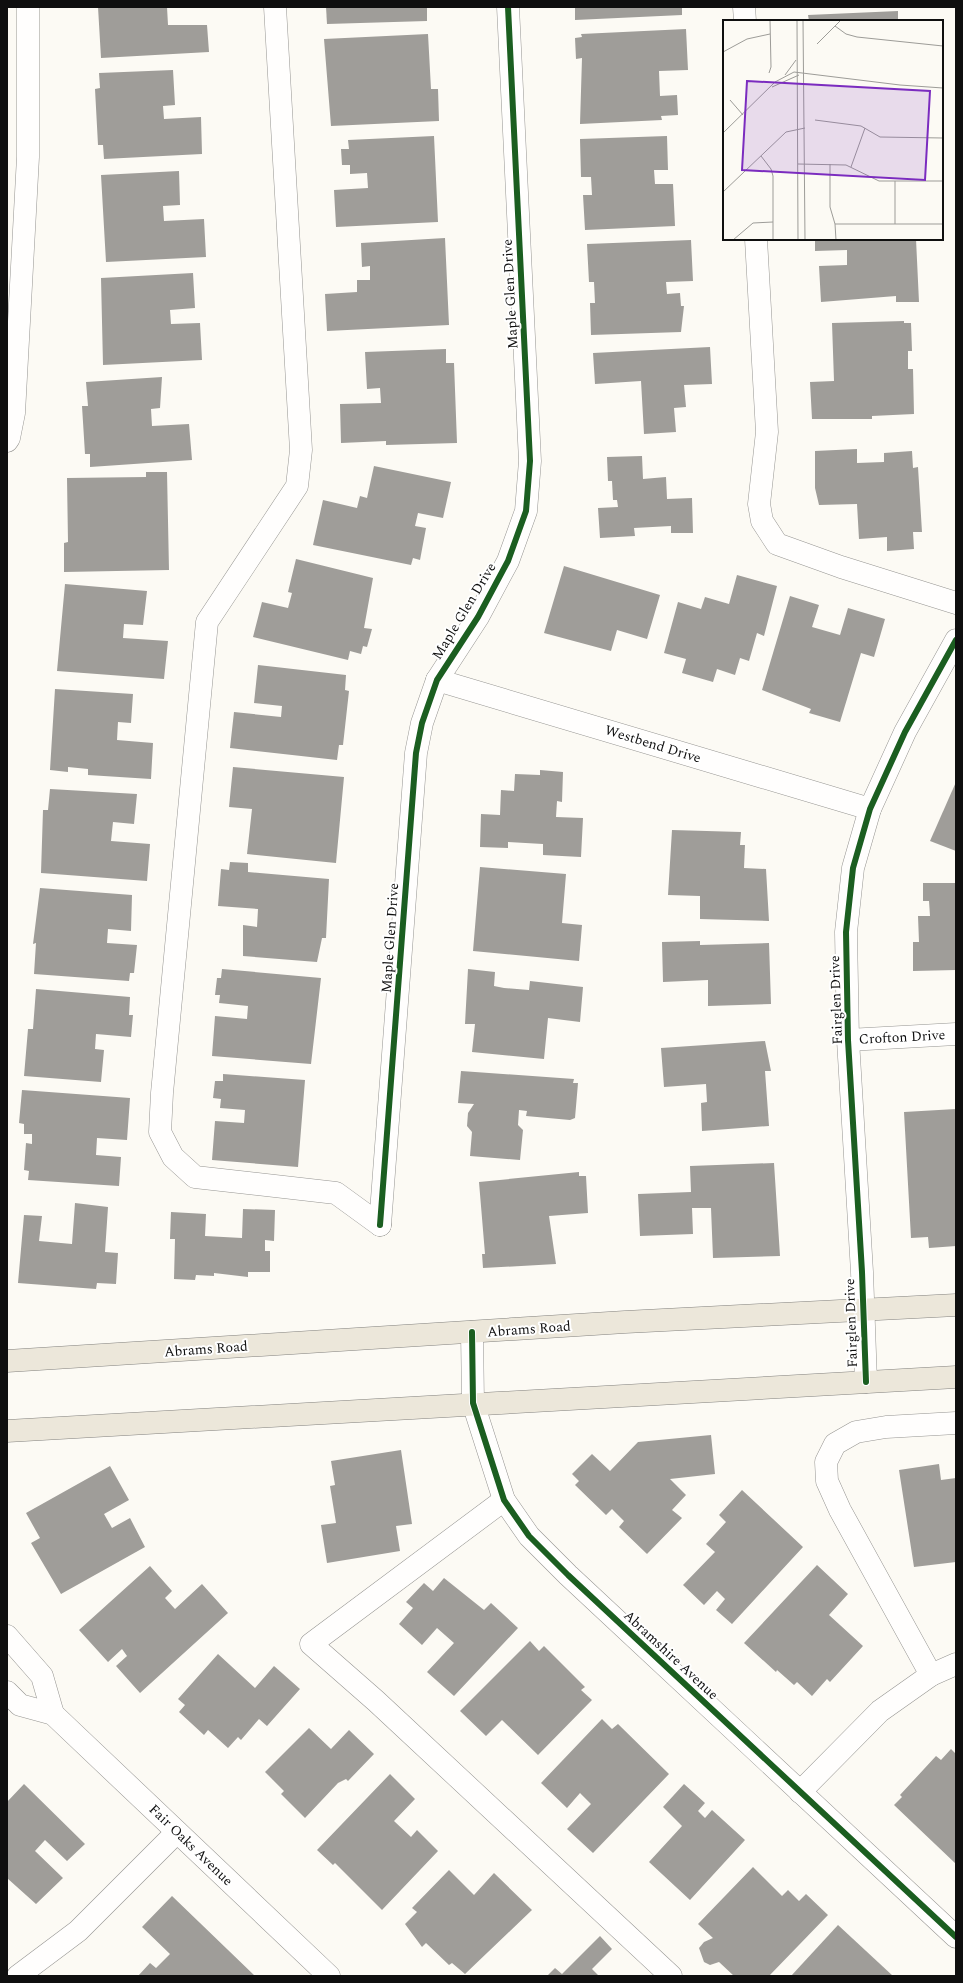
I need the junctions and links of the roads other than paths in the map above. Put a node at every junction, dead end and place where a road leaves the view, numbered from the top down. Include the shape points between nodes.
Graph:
1 (28, 7) edge
2 (275, 7) edge
3 (508, 7) edge
4 (744, 7) edge
5 (744, 20) edge
6 (756, 240) edge
7 (7, 441) edge
8 (956, 603) edge
9 (956, 640) edge
10 (437, 680) junction
11 (870, 809) junction
12 (956, 1034) edge
13 (848, 1040) junction
14 (956, 1305) edge
15 (862, 1310) junction
16 (472, 1332) junction
17 (7, 1361) edge
18 (956, 1377) edge
19 (866, 1382) junction
20 (473, 1403) junction
21 (956, 1423) edge
22 (7, 1431) edge
23 (504, 1500) junction
24 (7, 1636) edge
25 (956, 1664) edge
26 (931, 1675) junction
27 (7, 1692) edge
28 (52, 1714) junction
29 (800, 1792) junction
30 (177, 1832) junction
31 (956, 1937) edge
32 (18, 1976) edge
33 (329, 1976) edge
34 (671, 1976) edge

1 - 7 street via 28,156 14,413 10,438
2 - 10 street, Maple Glen Drive via 300,457 297,486 208,622 162,1085 160,1132 173,1157 195,1177 336,1193 380,1225 416,754 422,723
3 - 10 street, Maple Glen Drive via 530,461 526,511 508,561 478,617
4 - 5 street
6 - 8 street via 767,432 759,504 762,521 777,544
9 - 11 street, Fairglen Drive via 905,732
10 - 11 street, Westbend Drive
11 - 13 street, Fairglen Drive via 853,868 846,932
12 - 13 street, Crofton Drive
13 - 15 street, Fairglen Drive
14 - 15 main road, Abrams Road
15 - 16 main road, Abrams Road
15 - 19 street, Fairglen Drive
16 - 17 main road, Abrams Road
16 - 20 street, Abramshire Avenue
18 - 19 main road
19 - 20 main road
20 - 22 main road
20 - 23 street, Abramshire Avenue
21 - 26 street via 856,1432 835,1444 826,1462 827,1481 840,1510
23 - 29 street, Abramshire Avenue via 529,1536 568,1575
23 - 34 street via 311,1644 376,1701
24 - 28 street via 42,1676
25 - 26 street
26 - 29 street via 880,1711
27 - 28 street, Fair Oaks Avenue via 20,1704
28 - 30 street, Fair Oaks Avenue
29 - 31 street, Abramshire Avenue
30 - 32 street via 78,1931
30 - 33 street, Fair Oaks Avenue

